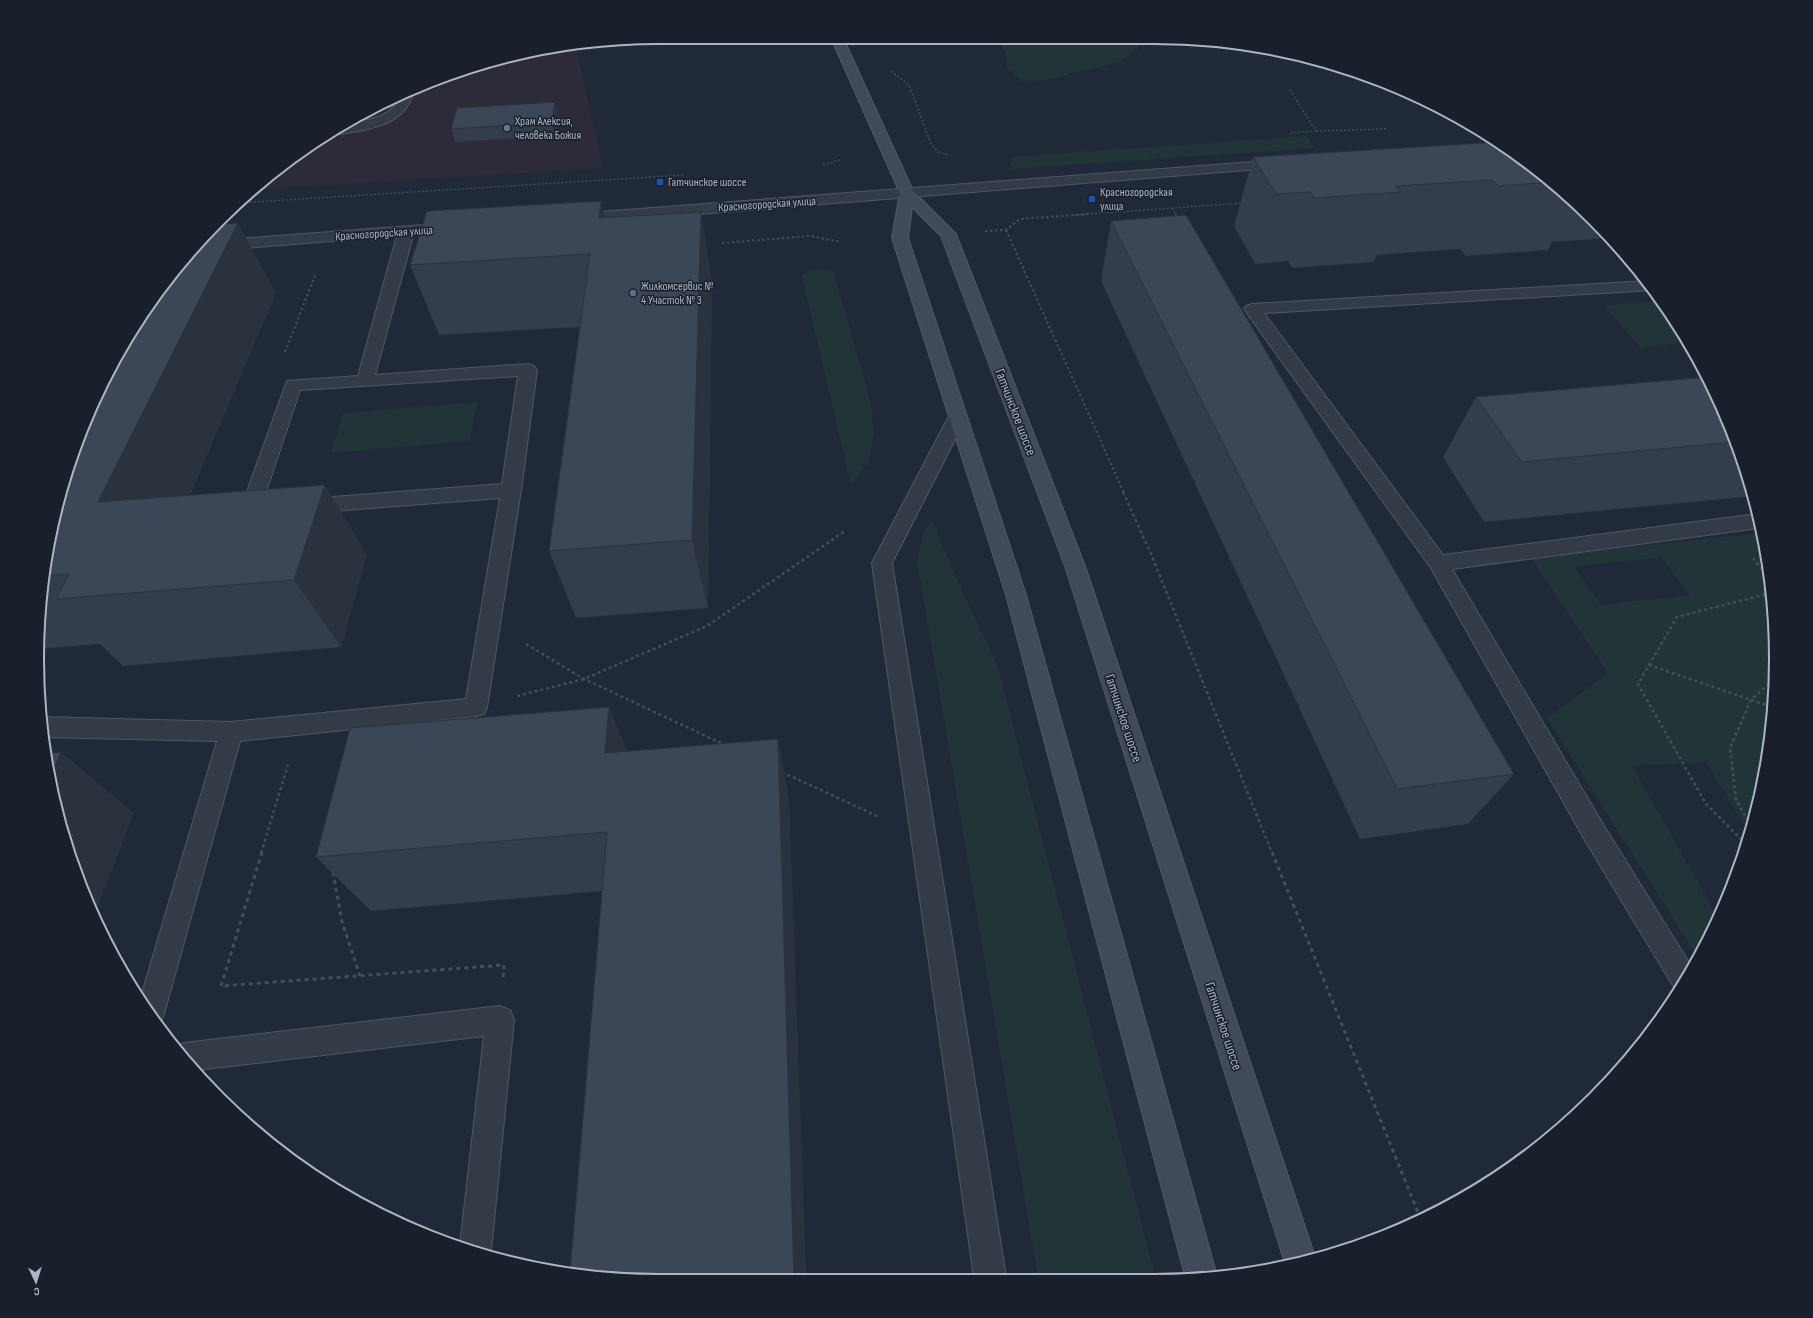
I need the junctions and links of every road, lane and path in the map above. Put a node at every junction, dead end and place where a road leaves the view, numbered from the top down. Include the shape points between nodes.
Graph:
1 (840, 44) edge
2 (909, 85) dead end
3 (1290, 90) dead end
4 (405, 99) edge
5 (346, 129) edge
6 (1386, 129) dead end
7 (1316, 131) junction
8 (1285, 134) dead end
9 (954, 156) dead end
10 (840, 160) dead end
11 (1293, 163) edge
12 (821, 165) dead end
13 (690, 175) dead end
14 (907, 193) junction
15 (248, 202) edge
16 (1251, 202) dead end
17 (1172, 208) junction
18 (1178, 219) edge
19 (562, 220) edge
20 (460, 228) edge
21 (1006, 230) junction
22 (406, 232) junction
23 (980, 232) dead end
24 (841, 242) dead end
25 (716, 243) dead end
26 (205, 245) edge
27 (316, 272) dead end
28 (308, 273) dead end
29 (1643, 286) edge
30 (365, 381) junction
31 (958, 416) junction
32 (511, 490) junction
33 (1753, 522) edge
34 (845, 531) dead end
35 (1438, 563) junction
36 (1766, 594) edge
37 (490, 622) junction
38 (1649, 665) junction
39 (584, 679) junction
40 (1768, 684) edge
41 (1751, 700) junction
42 (1767, 705) edge
43 (476, 707) junction
44 (300, 725) junction
45 (48, 727) edge
46 (230, 732) junction
47 (726, 745) edge
48 (775, 769) edge
49 (877, 816) dead end
50 (1747, 820) edge
51 (1741, 839) edge
52 (333, 871) edge
53 (1682, 975) edge
54 (360, 976) junction
55 (152, 1007) edge
56 (500, 1020) junction
57 (190, 1056) edge
58 (1418, 1215) edge
59 (476, 1245) edge
60 (1299, 1256) edge
61 (1200, 1272) edge
62 (990, 1274) edge

1 - 14 main road, Гатчинское шоссе
2 - 9 path via 931,144 938,152
3 - 7 path
4 - 5 street via 397,114 367,126
6 - 7 path
7 - 8 path
10 - 12 path
11 - 14 street, Красногородская улица
13 - 15 path
14 - 19 street, Красногородская улица
14 - 31 main road via 900,238
14 - 60 main road, Гатчинское шоссе via 948,234 1075,566
16 - 17 path
17 - 18 path
17 - 21 path via 1020,219
20 - 22 street, Красногородская улица
21 - 23 path
21 - 58 path via 1150,554
22 - 26 street, Красногородская улица
22 - 30 street
24 - 25 path via 810,236
27 - 28 path
29 - 35 street via 1252,309
30 - 32 street via 528,370
30 - 32 street via 293,385 250,511
31 - 61 main road via 1016,595
31 - 62 street via 882,563
32 - 37 street
33 - 35 street
34 - 39 path via 707,626
35 - 53 street via 1595,834
36 - 38 path via 1677,617
37 - 39 path
37 - 43 street
38 - 41 path
38 - 51 path via 1638,684 1706,804
39 - 43 path
39 - 47 path
40 - 41 path
41 - 42 path
41 - 50 path via 1730,748 1736,800
43 - 44 street
44 - 46 street
44 - 54 path via 221,986
45 - 46 street
46 - 55 street
48 - 49 path
52 - 54 path via 342,922
54 - 56 path via 504,965
56 - 57 street
56 - 59 street

